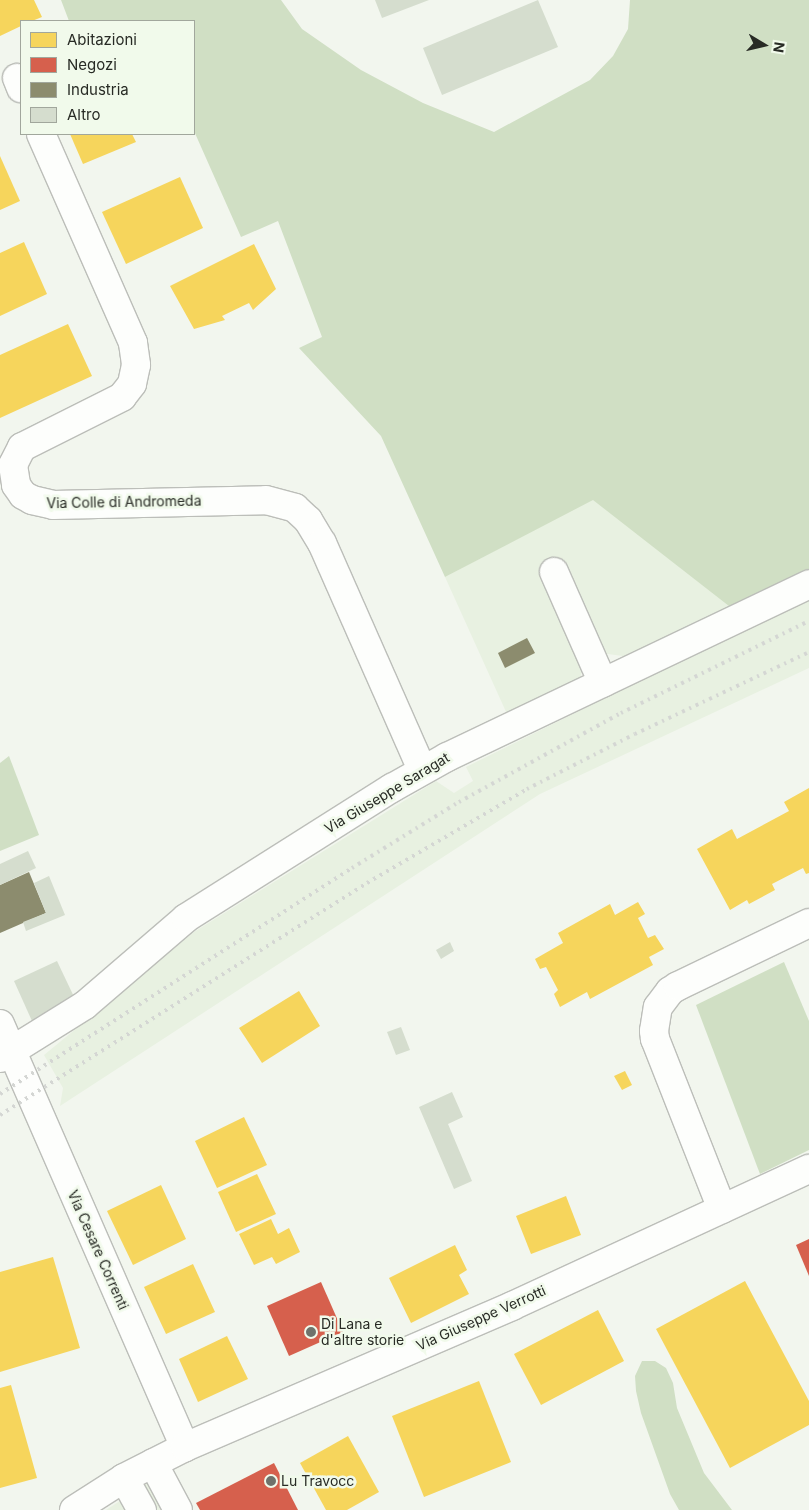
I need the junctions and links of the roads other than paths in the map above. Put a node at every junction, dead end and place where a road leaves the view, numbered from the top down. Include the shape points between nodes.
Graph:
1 (41, 135) edge
2 (554, 572) dead end
3 (809, 584) edge
4 (603, 682) junction
5 (422, 770) junction
6 (809, 923) edge
7 (0, 1024) edge
8 (6, 1055) edge
9 (809, 1169) edge
10 (722, 1209) junction
11 (185, 1447) junction
12 (153, 1463) junction
13 (124, 1478) junction
14 (74, 1510) edge
15 (142, 1510) edge
16 (178, 1510) edge

1 - 5 street, Via Colle di Andromeda via 133,343 136,365 132,384 122,398 22,447 13,465 16,485 23,495 32,500 53,505 266,500 295,508 308,520 322,543
2 - 4 street
3 - 4 street, Via Giuseppe Saragat
4 - 5 street, Via Giuseppe Saragat
5 - 8 street, Via Giuseppe Saragat via 186,918 85,1004
6 - 10 street via 678,986 658,1007 655,1040
7 - 8 street, Via Cesare Correnti
8 - 11 street, Via Cesare Correnti
9 - 10 street, Via Giuseppe Verrotti
10 - 11 street, Via Giuseppe Verrotti via 512,1306
11 - 12 street, Via Giuseppe Verrotti
12 - 13 street, Via Giuseppe Verrotti
12 - 16 street
13 - 14 street, Via Giuseppe Verrotti
13 - 15 street

